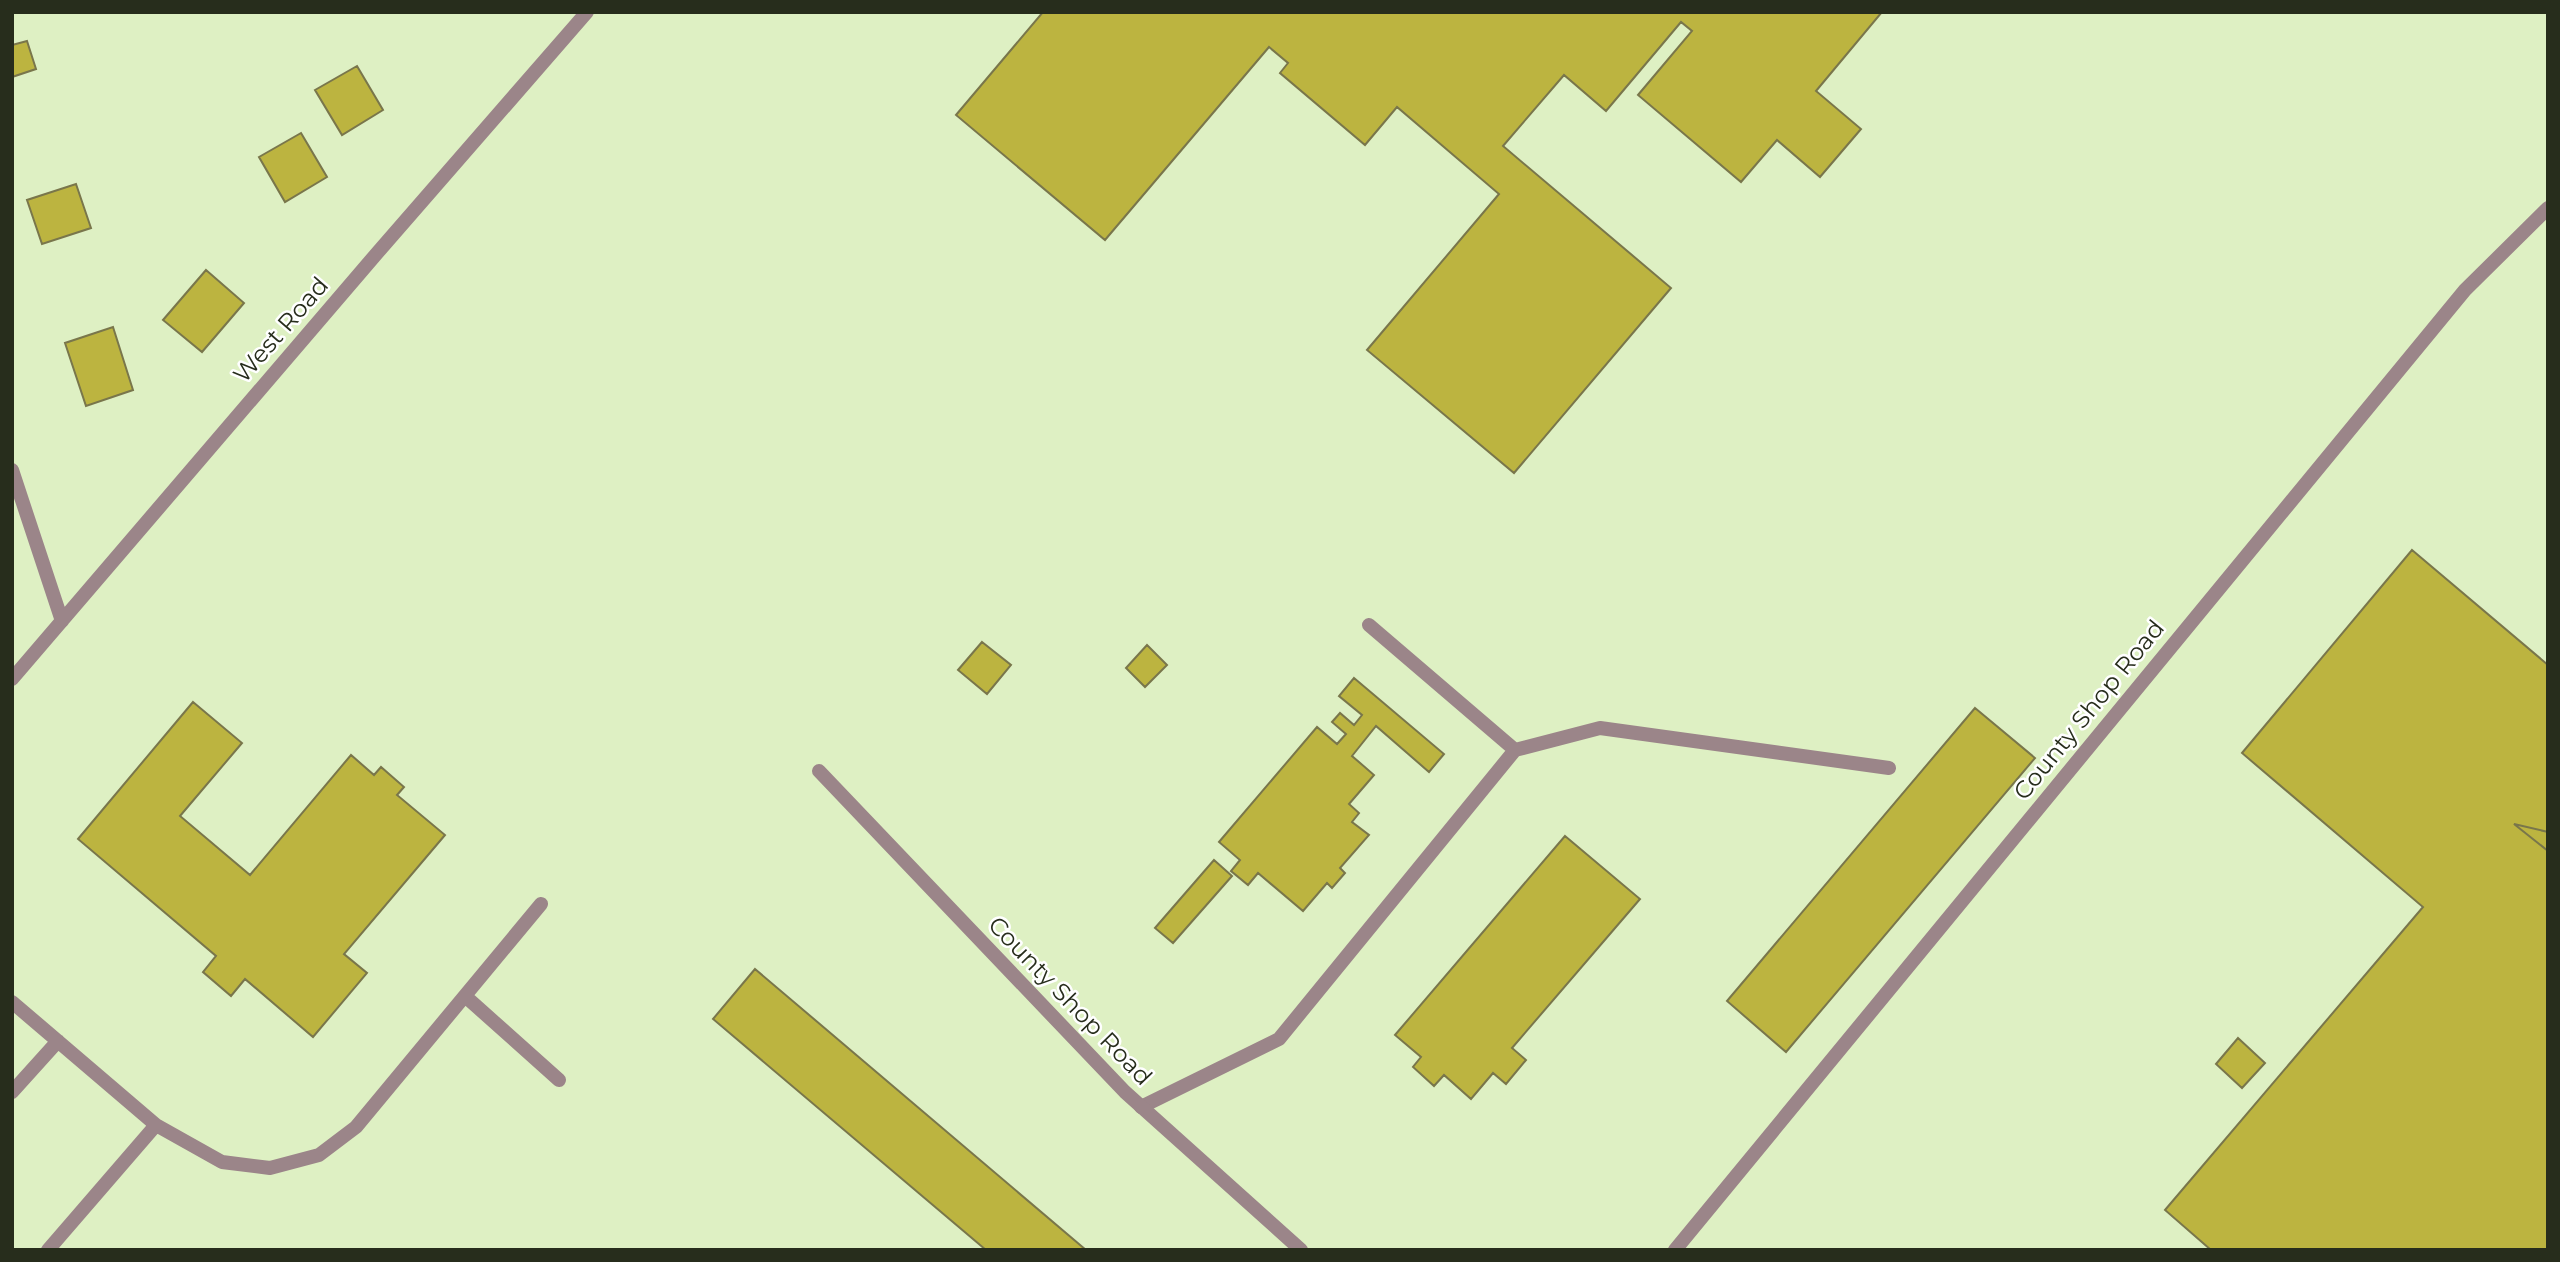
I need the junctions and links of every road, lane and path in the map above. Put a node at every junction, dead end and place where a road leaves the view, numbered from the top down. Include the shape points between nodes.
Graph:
1 (587, 12) edge
2 (2548, 208) edge
3 (12, 470) edge
4 (62, 621) junction
5 (1369, 625) dead end
6 (12, 679) edge
7 (1515, 750) junction
8 (1889, 768) dead end
9 (819, 771) dead end
10 (541, 904) dead end
11 (465, 996) junction
12 (12, 1002) edge
13 (58, 1041) junction
14 (559, 1080) dead end
15 (12, 1092) edge
16 (1141, 1107) junction
17 (156, 1125) junction
18 (48, 1250) edge
19 (1301, 1250) edge
20 (1675, 1250) edge

1 - 4 street, West Road
2 - 20 street, County Shop Road via 2465,290
3 - 4 street
4 - 6 street, West Road
5 - 7 street
7 - 8 street via 1600,728
7 - 16 street via 1279,1039
9 - 16 street, County Shop Road
10 - 11 street
11 - 14 street
11 - 17 street via 356,1127 318,1156 270,1168 222,1162
12 - 13 street
13 - 15 street
13 - 17 street
16 - 19 street, County Shop Road
17 - 18 street

